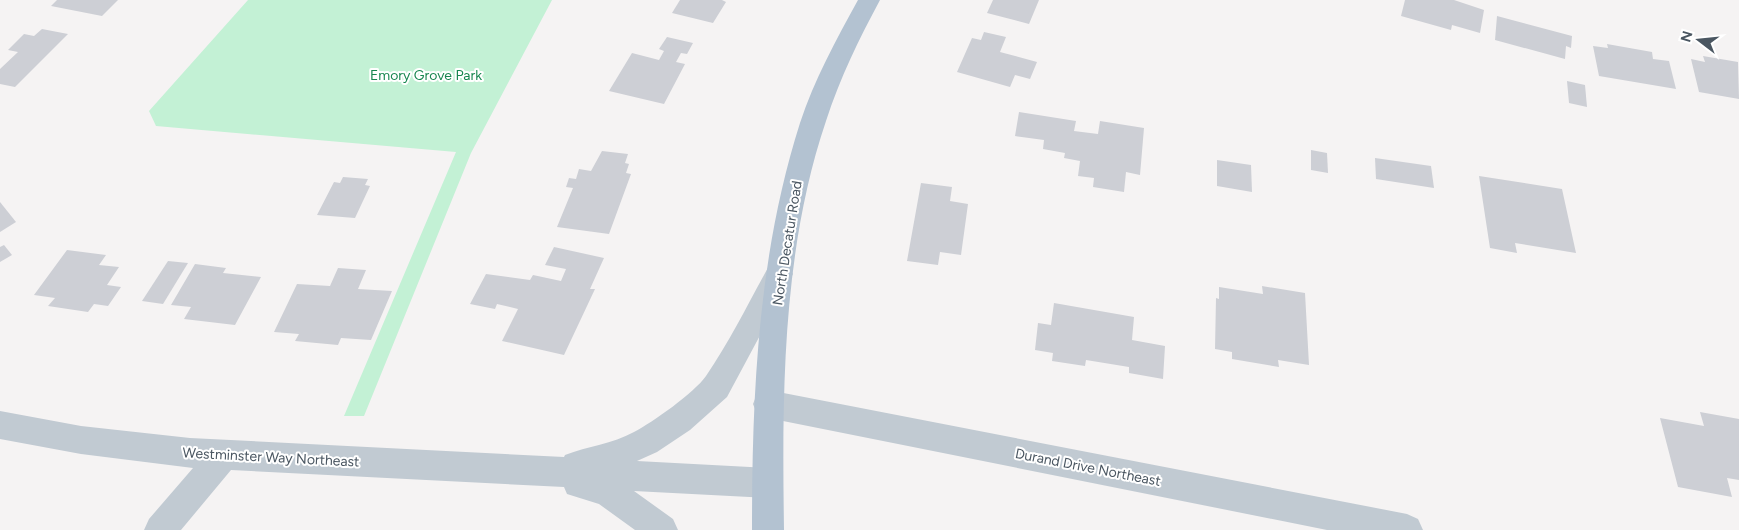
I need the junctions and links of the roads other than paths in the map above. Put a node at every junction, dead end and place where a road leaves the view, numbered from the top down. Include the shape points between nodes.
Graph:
1 (869, 0) edge
2 (779, 274) junction
3 (768, 404) junction
4 (0, 425) edge
5 (224, 455) junction
6 (543, 472) junction
7 (767, 482) junction
8 (160, 530) edge
9 (662, 530) edge
10 (768, 530) edge
11 (1407, 530) edge

1 - 2 main road, North Decatur Road via 837,58 817,110 799,169
2 - 3 main road, North Decatur Road
2 - 6 street, Westminster Way Northeast via 716,387 679,420 646,442 613,457
3 - 7 main road, North Decatur Road
3 - 11 street, Durand Drive Northeast
4 - 5 street, Westminster Way Northeast via 81,440
5 - 6 street, Westminster Way Northeast
5 - 8 street
6 - 7 street, Westminster Way Northeast
6 - 9 street, Westminster Way Northeast via 607,491
7 - 10 main road, North Decatur Road

